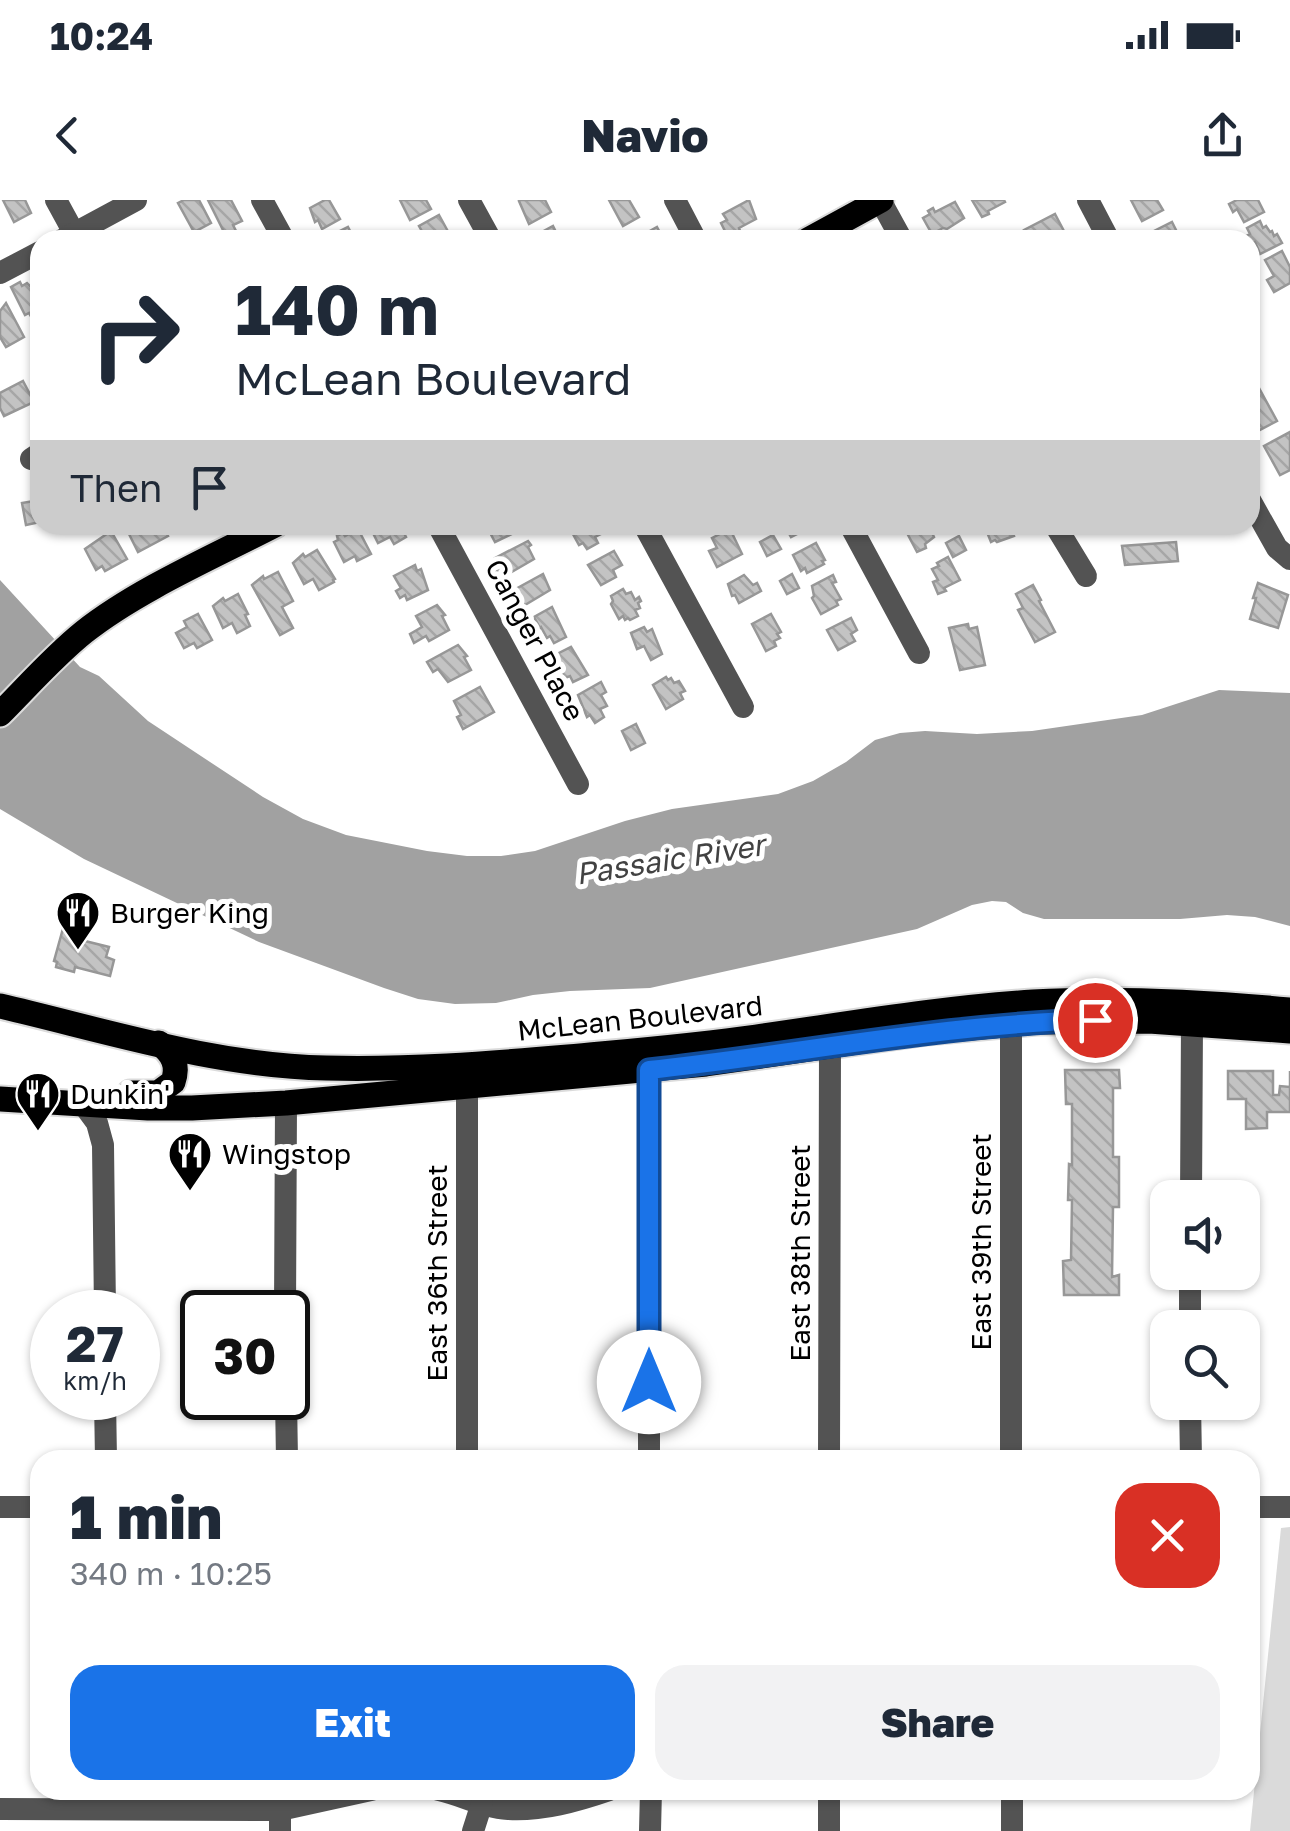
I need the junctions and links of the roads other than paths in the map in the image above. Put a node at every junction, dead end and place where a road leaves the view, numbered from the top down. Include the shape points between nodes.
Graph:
1 (56, 200) edge
2 (136, 200) edge
3 (262, 200) edge
4 (469, 200) edge
5 (674, 200) edge
6 (881, 200) edge
7 (1088, 200) edge
8 (66, 230) edge
9 (79, 230) edge
10 (278, 230) edge
11 (486, 230) edge
12 (690, 230) edge
13 (826, 230) edge
14 (897, 230) edge
15 (1104, 230) edge
16 (30, 257) edge
17 (0, 273) edge
18 (1260, 519) edge
19 (256, 535) edge
20 (443, 535) edge
21 (649, 535) edge
22 (855, 535) edge
23 (1061, 535) edge
24 (1290, 560) edge
25 (1086, 576) dead end
26 (919, 653) dead end
27 (743, 707) dead end
28 (0, 714) edge
29 (578, 784) dead end
30 (0, 1006) edge
31 (1290, 1010) edge
32 (1192, 1023) junction
33 (1011, 1024) junction
34 (1290, 1031) edge
35 (159, 1043) junction
36 (830, 1046) junction
37 (649, 1070) junction
38 (467, 1086) junction
39 (0, 1087) edge
40 (0, 1099) edge
41 (83, 1104) junction
42 (286, 1104) junction
43 (1190, 1180) edge
44 (104, 1290) edge
45 (286, 1290) edge
46 (105, 1420) edge
47 (286, 1420) edge
48 (1190, 1420) edge
49 (106, 1450) edge
50 (287, 1450) edge
51 (468, 1450) edge
52 (649, 1450) edge
53 (830, 1450) edge
54 (1011, 1450) edge
55 (1191, 1450) edge
56 (30, 1506) edge
57 (0, 1507) edge
58 (1260, 1507) edge
59 (1290, 1507) edge
60 (94, 1800) edge
61 (112, 1800) edge
62 (326, 1800) edge
63 (472, 1800) edge
64 (582, 1800) edge
65 (650, 1800) edge
66 (829, 1800) edge
67 (1012, 1800) edge
68 (482, 1803) junction
69 (0, 1808) edge
70 (280, 1810) edge
71 (222, 1820) edge
72 (473, 1831) edge
73 (650, 1831) edge
74 (830, 1831) edge
75 (1012, 1831) edge

1 - 8 street
2 - 9 street
3 - 10 street
4 - 11 street
5 - 12 street
6 - 13 main road
6 - 14 street
7 - 15 street
16 - 17 street
18 - 24 street
19 - 28 main road via 100,620
20 - 29 street, Canger Place
21 - 27 street
22 - 26 street
23 - 25 street
30 - 35 main road, McLean Boulevard
31 - 35 main road, McLean Boulevard via 1036,1002 685,1046 394,1068 279,1066
32 - 33 main road, McLean Boulevard
32 - 34 main road, McLean Boulevard
32 - 43 street
33 - 36 main road, McLean Boulevard
33 - 54 street, East 39th Street
35 - 39 main road via 176,1065 173,1082 158,1093
36 - 37 main road, McLean Boulevard
36 - 53 street, East 38th Street
37 - 38 main road, McLean Boulevard
37 - 52 street
38 - 42 main road, McLean Boulevard
38 - 51 street, East 36th Street
40 - 41 main road, McLean Boulevard
41 - 42 main road, McLean Boulevard
41 - 44 street via 103,1145
42 - 45 street
46 - 49 street
47 - 50 street
48 - 55 street
56 - 57 street
58 - 59 street
60 - 69 street
61 - 71 street
62 - 70 street
63 - 68 street
64 - 68 street via 508,1809
65 - 73 street
66 - 74 street
67 - 75 street
68 - 72 street
70 - 71 street

